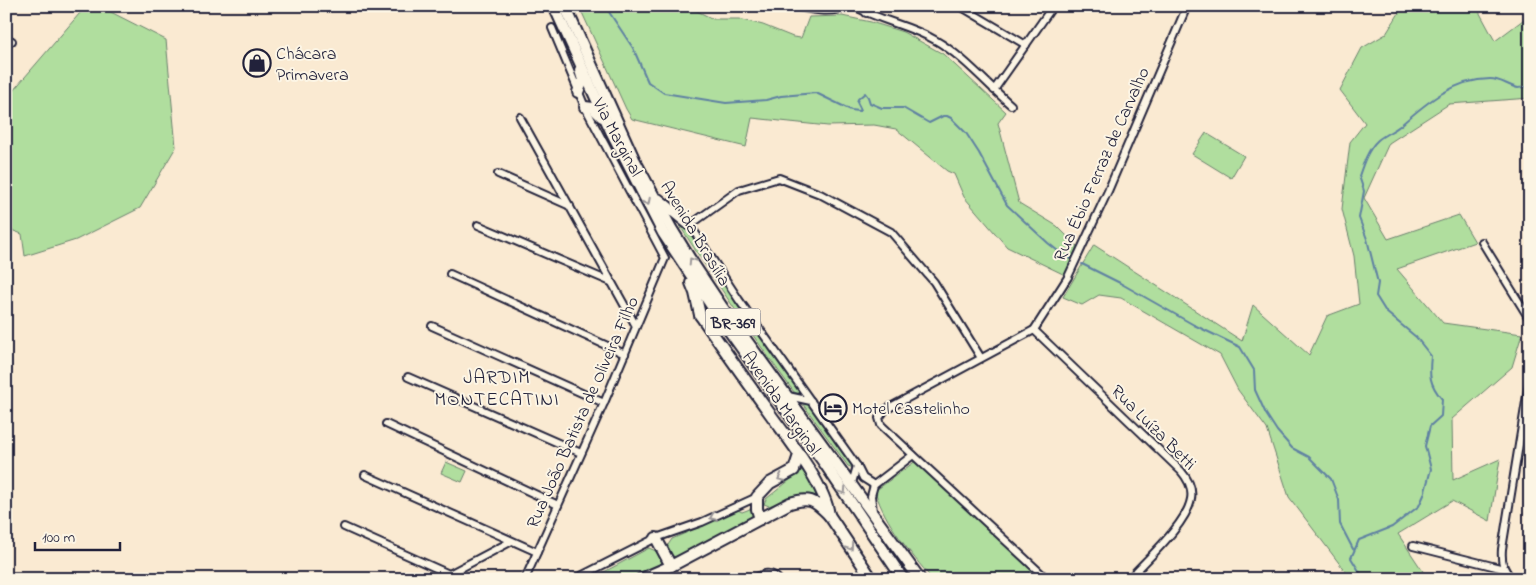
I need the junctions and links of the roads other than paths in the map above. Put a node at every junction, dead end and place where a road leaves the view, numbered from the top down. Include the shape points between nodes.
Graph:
1 (554, 6) edge
2 (565, 6) edge
3 (792, 6) edge
4 (852, 6) edge
5 (870, 6) edge
6 (960, 6) edge
7 (1053, 6) edge
8 (1186, 6) edge
9 (866, 13) junction
10 (552, 28) dead end
11 (1026, 45) junction
12 (574, 47) junction
13 (994, 90) junction
14 (578, 92) junction
15 (1011, 104) dead end
16 (585, 107) junction
17 (520, 116) dead end
18 (611, 130) junction
19 (498, 174) dead end
20 (653, 195) junction
21 (570, 206) junction
22 (478, 225) dead end
23 (690, 225) junction
24 (1482, 242) dead end
25 (665, 258) joint
26 (683, 264) junction
27 (450, 274) dead end
28 (612, 282) junction
29 (1530, 320) edge
30 (432, 326) dead end
31 (636, 326) junction
32 (1034, 330) junction
33 (625, 354) junction
34 (981, 358) junction
35 (408, 377) dead end
36 (1530, 377) edge
37 (787, 396) junction
38 (811, 401) junction
39 (604, 403) junction
40 (386, 424) dead end
41 (582, 453) junction
42 (799, 454) junction
43 (913, 455) junction
44 (858, 466) junction
45 (365, 475) dead end
46 (852, 483) junction
47 (874, 485) junction
48 (757, 496) junction
49 (558, 505) junction
50 (829, 514) junction
51 (874, 514) junction
52 (760, 519) junction
53 (344, 527) dead end
54 (656, 538) junction
55 (510, 542) junction
56 (1413, 546) dead end
57 (536, 552) junction
58 (903, 554) junction
59 (670, 566) junction
60 (1504, 569) junction
61 (449, 574) junction
62 (440, 579) edge
63 (525, 579) edge
64 (575, 579) edge
65 (641, 579) edge
66 (753, 579) edge
67 (778, 579) edge
68 (872, 579) edge
69 (903, 579) edge
70 (920, 579) edge
71 (925, 579) edge
72 (1047, 579) edge
73 (1129, 579) edge
74 (1512, 579) edge

1 - 12 main road, Avenida Brasília / BR-369
2 - 20 main road, Avenida Brasília / BR-369
3 - 4 street via 825,11
4 - 9 street
5 - 9 street
6 - 11 street
7 - 11 street
8 - 32 street, Rua Ébio Ferraz de Carvalho via 1068,277
9 - 13 street via 935,40 951,50
10 - 14 street, Via Marginal
11 - 13 street
12 - 14 main road via 583,80
12 - 18 main road, Avenida Brasília / BR-369
13 - 15 street
14 - 16 street, Via Marginal
16 - 18 main road via 598,112
16 - 25 street, Via Marginal
17 - 21 street
18 -> 26 main road, Avenida Brasília / BR-369
19 - 21 street
20 - 23 main road
37 -> 20 main road, Avenida Brasília / BR-369 via 712,291
21 - 28 street
22 - 28 street
23 - 34 street via 739,190 779,178 820,194 891,232 934,282
23 - 38 street
24 - 29 street
25 - 31 street, Rua João Batista de Oliveira Filho
26 - 42 main road, Avenida Marginal via 700,315
26 -> 69 main road, Avenida Brasília / BR-369
27 - 33 street
28 - 31 street
30 - 39 street
31 - 33 street, Rua João Batista de Oliveira Filho
32 - 34 street
32 - 73 street, Rua Luíza Betti via 1181,471 1191,487 1192,498 1183,518
33 - 39 street, Rua João Batista de Oliveira Filho
34 - 43 street via 881,413 881,425
35 - 41 street
36 - 60 street via 1502,549
37 - 38 street
37 - 46 main road, Avenida Brasília / BR-369
38 - 44 street
39 - 41 street, Rua João Batista de Oliveira Filho
40 - 49 street
41 - 49 street, Rua João Batista de Oliveira Filho
42 -> 48 main road via 794,470 770,483
42 - 50 main road, Avenida Marginal via 823,494
43 - 47 street
43 - 72 street
44 - 46 street
44 - 47 street via 863,478
45 - 55 street
46 - 51 main road, Avenida Brasília / BR-369
47 - 51 street via 871,494
48 - 52 main road
48 -> 54 street via 702,522
49 - 57 street, Rua João Batista de Oliveira Filho
50 - 52 main road via 819,504 803,499
50 -> 68 main road
51 - 58 main road, Avenida Brasília / BR-369
52 - 59 main road
53 - 61 street
54 - 59 main road
54 - 64 street
55 - 57 street
55 - 61 street
56 - 60 street
57 - 63 street, Rua João Batista de Oliveira Filho
58 - 70 main road, Avenida Brasília / BR-369
58 - 71 main road
59 - 65 main road
60 - 74 street
61 - 62 street
66 - 67 street via 771,573

